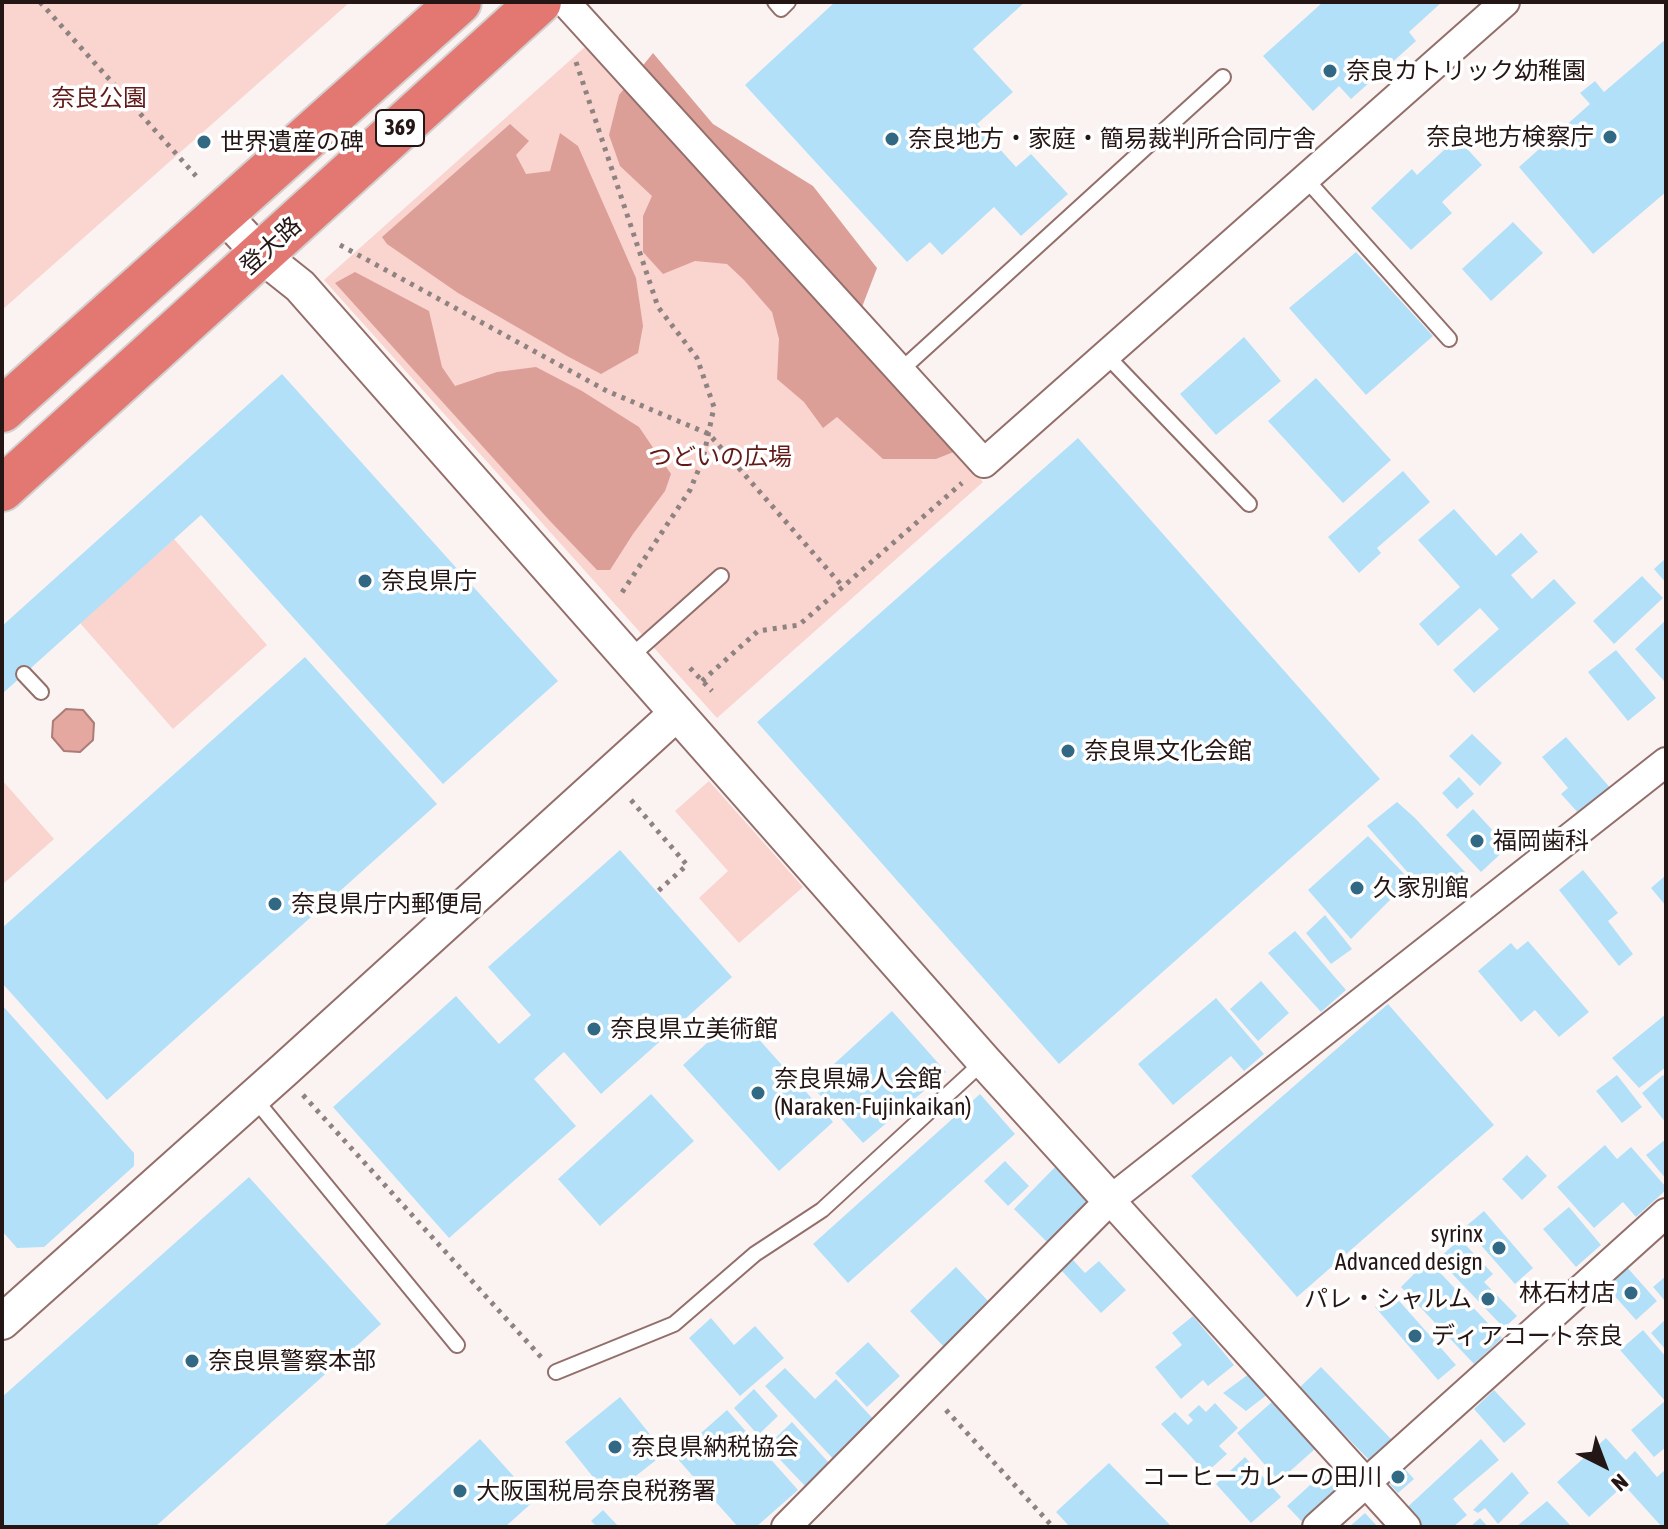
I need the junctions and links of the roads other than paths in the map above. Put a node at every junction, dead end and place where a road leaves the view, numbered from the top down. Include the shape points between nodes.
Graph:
1 (459, 2) edge
2 (539, 2) edge
3 (565, 2) edge
4 (775, 2) edge
5 (788, 2) edge
6 (1505, 2) edge
7 (1223, 77) dead end
8 (1305, 178) junction
9 (223, 214) junction
10 (261, 255) junction
11 (1449, 339) dead end
12 (1106, 355) junction
13 (900, 371) junction
14 (2, 410) edge
15 (2, 489) edge
16 (1249, 504) dead end
17 (721, 576) dead end
18 (628, 658) junction
19 (24, 674) dead end
20 (41, 692) dead end
21 (677, 713) junction
22 (1666, 762) edge
23 (984, 1061) junction
24 (253, 1097) junction
25 (1110, 1200) junction
26 (1666, 1213) edge
27 (2, 1322) edge
28 (457, 1345) dead end
29 (553, 1369) road end
30 (1365, 1483) junction
31 (786, 1527) edge
32 (1317, 1527) edge
33 (1406, 1527) edge

1 - 9 highway, 369
2 - 10 highway, 登大路 / 369
3 - 13 street
4 - 5 lane via 781,9
6 - 8 street
7 - 13 lane
8 - 11 lane
8 - 12 street
9 - 10 street
9 - 14 highway, 369
10 - 15 highway, 登大路 / 369
10 - 18 street via 300,286
12 - 13 street via 984,463
12 - 16 lane
17 - 18 lane
18 - 21 street
19 - 20 lane
21 - 23 street
21 - 24 street
22 - 25 street
23 - 25 street
23 - 29 lane via 822,1210 755,1254 674,1324
24 - 27 street
24 - 28 lane
25 - 30 street
25 - 31 street
26 - 30 street
30 - 32 street
30 - 33 street

